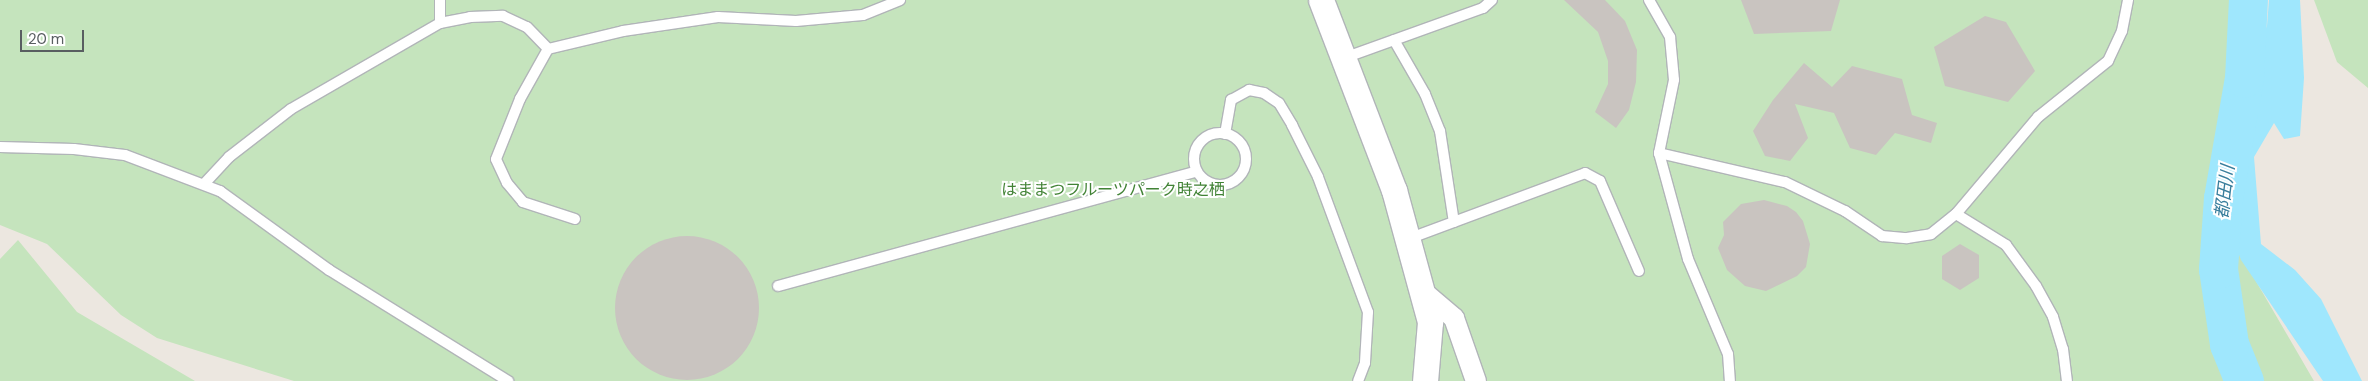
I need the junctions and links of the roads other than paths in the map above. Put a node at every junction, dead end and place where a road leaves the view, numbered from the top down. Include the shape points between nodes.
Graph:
1 (440, 0) edge
2 (900, 0) edge
3 (1321, 0) edge
4 (1492, 0) edge
5 (1649, 0) edge
6 (2128, 0) edge
7 (440, 23) junction
8 (1394, 40) junction
9 (548, 49) junction
10 (1344, 58) junction
11 (1225, 134) junction
12 (0, 147) edge
13 (1659, 152) junction
14 (1197, 171) junction
15 (204, 184) junction
16 (1956, 214) junction
17 (575, 219) dead end
18 (1454, 222) junction
19 (1407, 239) junction
20 (1639, 271) dead end
21 (778, 286) dead end
22 (1422, 291) junction
23 (508, 381) edge
24 (1358, 381) edge
25 (1425, 381) edge
26 (1476, 381) edge
27 (1730, 381) edge
28 (2067, 381) edge

1 - 7 lane
2 - 9 lane via 863,14 796,21 718,17 623,31
3 - 10 street
4 - 8 lane via 1483,8
5 - 13 lane via 1670,37 1674,80
6 - 16 lane via 2122,31 2108,61 2038,117
7 - 9 lane via 470,16 503,16 527,27
7 - 15 lane via 291,109 229,157
8 - 10 lane
8 - 18 lane via 1426,94 1440,131
9 - 17 lane via 513,115 496,160 507,183 523,202
10 - 19 street via 1394,190
11 - 14 lane via 1217,132 1202,139 1194,151
11 - 14 lane via 1241,142 1246,154 1240,176 1223,186 1211,184
11 - 24 lane via 1231,100 1249,90 1279,103 1292,125 1318,177 1368,312 1365,363
12 - 15 lane via 74,149 125,155
13 - 16 lane via 1786,182 1845,211 1882,236 1907,238 1932,234
13 - 27 lane via 1688,259 1728,354
14 - 21 lane
15 - 23 lane via 220,191 329,270
16 - 28 lane via 2006,245 2036,286 2054,317
18 - 19 lane
18 - 20 lane via 1585,173 1600,181
19 - 22 street
22 - 25 street via 1430,322
22 - 26 street via 1454,318

